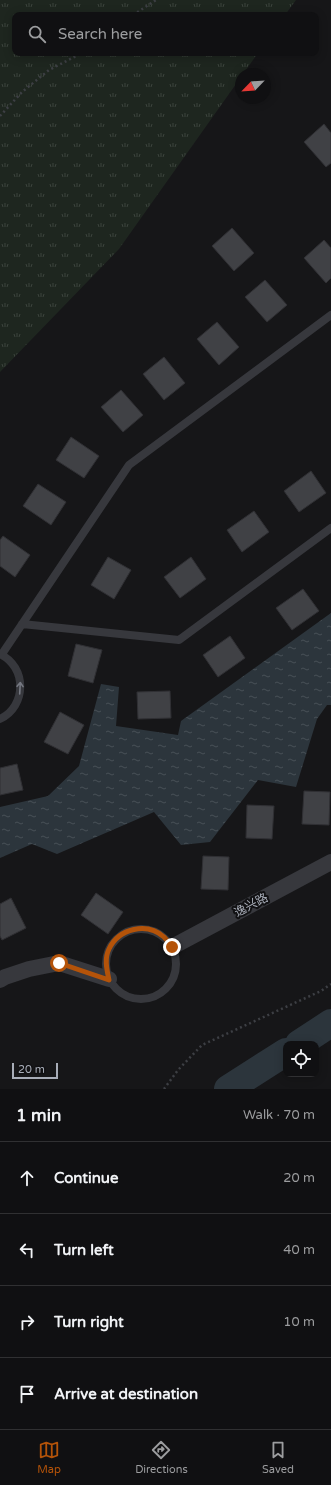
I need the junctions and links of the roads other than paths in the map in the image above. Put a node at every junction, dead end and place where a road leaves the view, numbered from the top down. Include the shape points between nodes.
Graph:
1 (331, 315) edge
2 (331, 528) edge
3 (22, 624) junction
4 (1, 654) edge
5 (0, 719) edge
6 (331, 862) edge
7 (172, 947) junction
8 (0, 980) edge
9 (109, 980) junction

1 - 3 lane via 129,465
2 - 3 lane via 179,640
3 - 4 lane
5 -> 4 lane via 11,712 18,701 21,687 19,675 13,664
6 - 7 street, 逸兴路
7 - 9 lane via 154,931 135,929 124,933 114,940 108,950 106,968
7 - 9 lane via 175,970 168,987 158,994 146,998 127,996
8 - 9 street via 29,969 59,963

